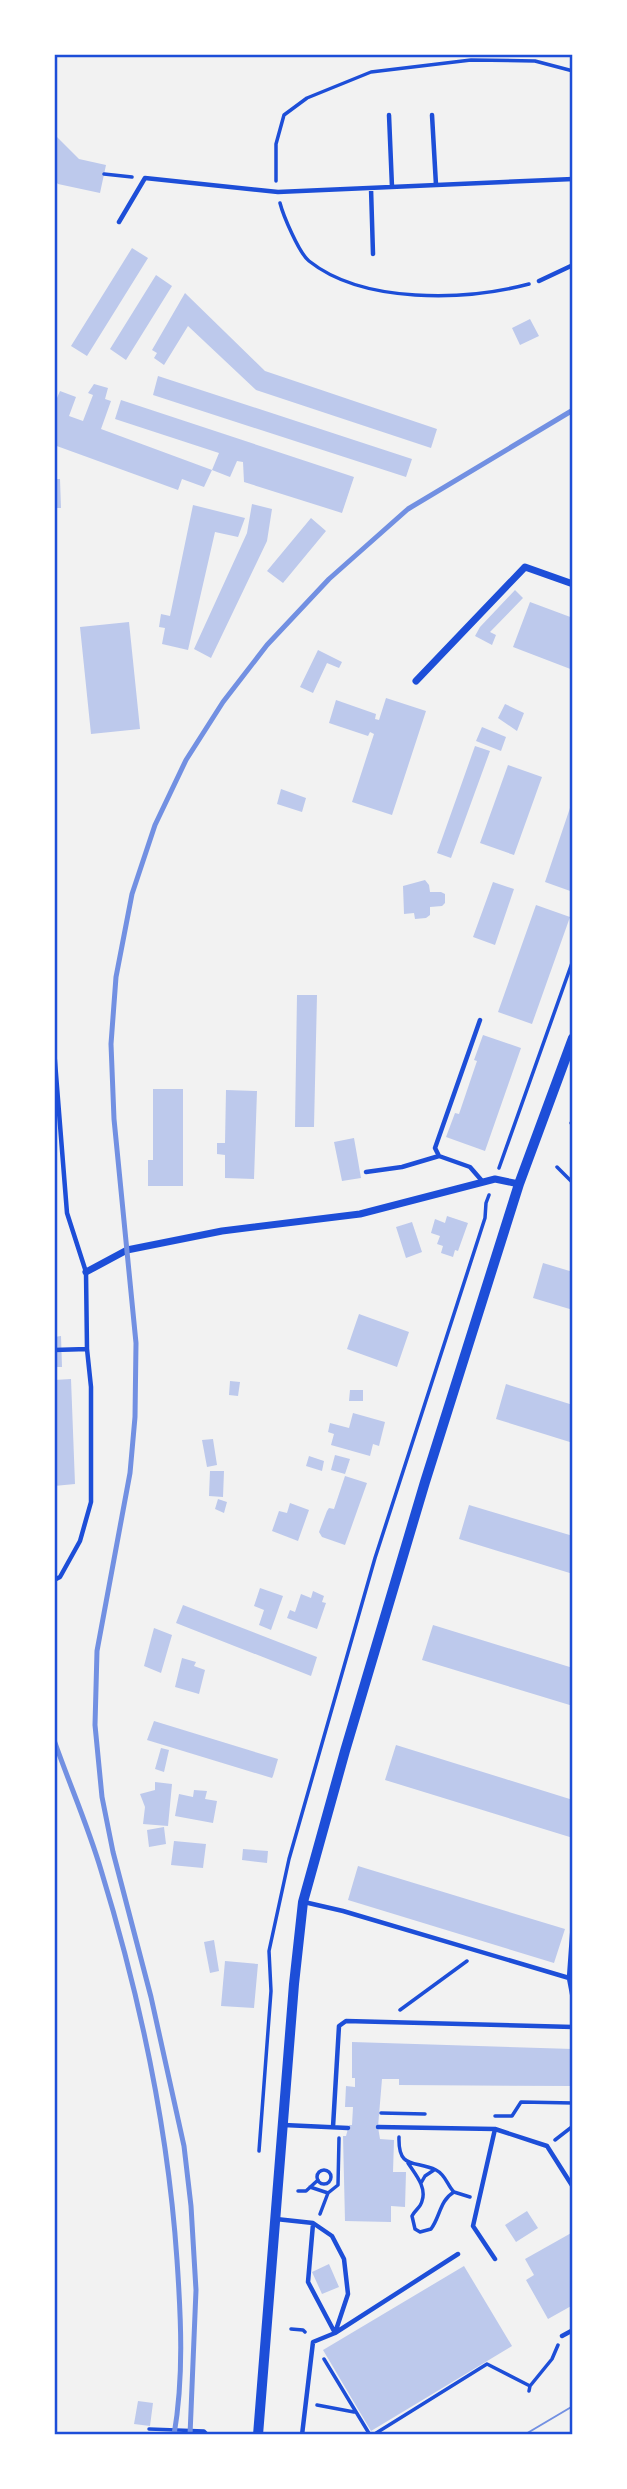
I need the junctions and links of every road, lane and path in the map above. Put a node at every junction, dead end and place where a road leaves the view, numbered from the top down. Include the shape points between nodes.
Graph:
1 (389, 115) dead end
2 (432, 115) dead end
3 (104, 174) dead end
4 (145, 178) junction
5 (573, 179) edge
6 (436, 185) junction
7 (392, 187) junction
8 (370, 188) junction
9 (119, 222) dead end
10 (373, 254) dead end
11 (573, 265) edge
12 (539, 281) dead end
13 (573, 584) edge
14 (416, 681) dead end
15 (480, 1020) dead end
16 (573, 1038) edge
17 (54, 1049) edge
18 (439, 1156) junction
19 (557, 1167) dead end
20 (366, 1172) dead end
21 (483, 1182) junction
22 (573, 1183) edge
23 (519, 1184) junction
24 (86, 1272) junction
25 (87, 1349) junction
26 (54, 1350) edge
27 (54, 1580) edge
28 (303, 1902) junction
29 (573, 1922) edge
30 (480, 1952) junction
31 (569, 1978) junction
32 (573, 1999) edge
33 (386, 2021) junction
34 (573, 2027) edge
35 (573, 2103) edge
36 (381, 2113) dead end
37 (432, 2114) dead end
38 (485, 2115) dead end
39 (283, 2124) junction
40 (573, 2126) edge
41 (336, 2127) junction
42 (378, 2127) dead end
43 (399, 2127) junction
44 (348, 2128) dead end
45 (495, 2129) junction
46 (547, 2146) junction
47 (408, 2163) junction
48 (434, 2169) junction
49 (331, 2178) junction
50 (338, 2178) junction
51 (318, 2180) junction
52 (421, 2183) junction
53 (310, 2187) junction
54 (573, 2187) edge
55 (298, 2191) dead end
56 (454, 2192) junction
57 (328, 2193) junction
58 (479, 2200) junction
59 (275, 2219) junction
60 (314, 2224) junction
61 (458, 2254) dead end
62 (495, 2259) dead end
63 (573, 2330) edge
64 (335, 2333) junction
65 (562, 2336) joint
66 (322, 2357) dead end
67 (313, 2404) dead end
68 (356, 2412) junction
69 (149, 2429) dead end
70 (208, 2435) edge
71 (258, 2435) edge
72 (302, 2435) edge
73 (372, 2435) edge

1 - 7 lane
2 - 6 lane
3 - 4 path
4 - 8 lane via 278,192
4 - 9 lane
5 - 6 lane
6 - 7 lane
7 - 8 lane
8 - 10 lane
11 - 12 lane
13 - 14 street via 525,567
15 - 18 lane via 435,1148
16 - 23 street
17 - 24 lane via 67,1213
18 - 20 lane
18 - 21 lane via 470,1167
19 - 22 path
21 - 23 street via 495,1179
21 - 24 street via 360,1214 222,1231 127,1250
23 - 28 street via 425,1482
24 - 25 lane
25 - 26 lane
25 - 27 lane via 91,1502 80,1541
28 - 30 lane
28 - 39 street
29 - 31 lane
30 - 31 lane
30 - 33 path
31 - 32 lane
33 - 34 lane
33 - 41 lane via 346,2021 339,2026
35 - 38 path via 521,2102 512,2116
36 - 37 path
39 - 41 lane
39 - 59 street
40 - 46 path
41 - 44 lane
41 - 50 path
42 - 43 lane
43 - 45 lane
43 - 47 path via 399,2145
45 - 46 lane
45 - 58 lane
46 - 54 lane
47 - 48 path
47 - 52 path
48 - 52 path
48 - 56 path
49 - 50 path
49 - 51 path via 326,2183
49 - 51 path via 323,2170
50 - 57 path via 338,2185
51 - 53 path
52 - 56 path via 423,2200 412,2216 420,2232 431,2229 448,2195
53 - 55 path
53 - 57 path
56 - 58 path
57 - 60 path
58 - 62 lane via 473,2226
59 - 60 lane
59 - 71 street
60 - 64 lane via 308,2282
60 - 64 lane via 332,2236 344,2259 348,2294
61 - 64 lane
63 - 65 lane
64 - 72 lane via 313,2342
65 - 73 path via 552,2359 529,2388 487,2364
66 - 68 path
67 - 68 path
68 - 73 path
69 - 70 path via 191,2429

